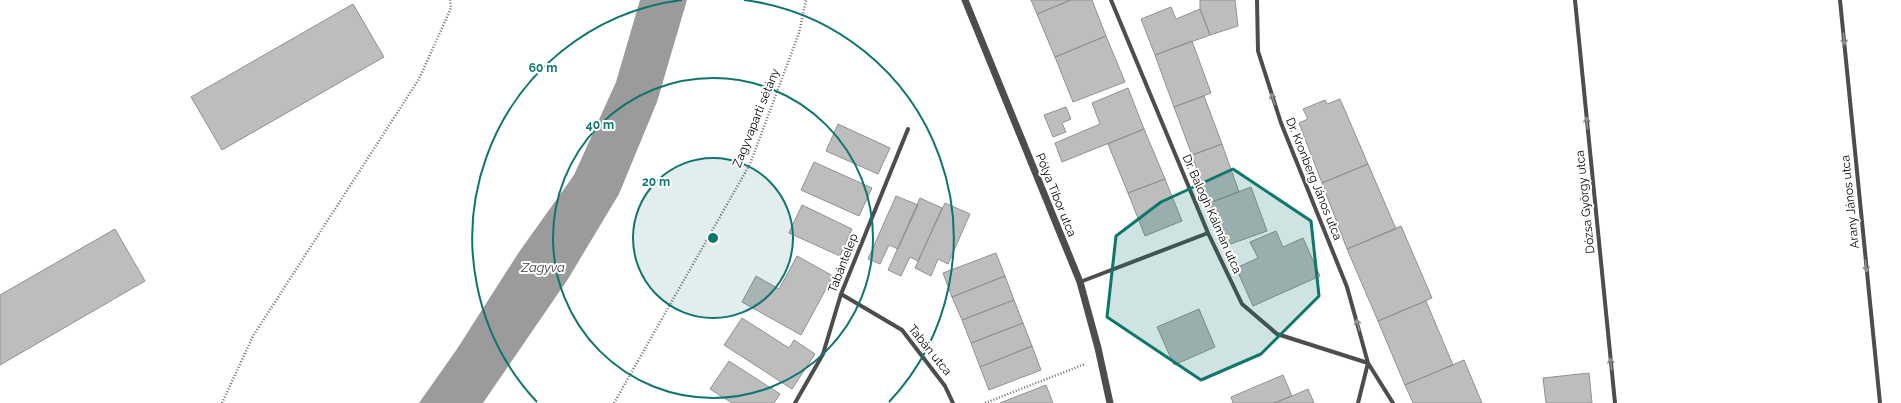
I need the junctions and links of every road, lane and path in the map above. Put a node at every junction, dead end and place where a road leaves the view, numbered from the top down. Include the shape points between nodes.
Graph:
1 (450, 0) edge
2 (806, 0) edge
3 (965, 0) edge
4 (1111, 0) edge
5 (1257, 0) edge
6 (1575, 0) edge
7 (1840, 0) edge
8 (908, 129) dead end
9 (1208, 233) junction
10 (1080, 282) junction
11 (841, 294) junction
12 (1100, 358) junction
13 (1368, 363) junction
14 (222, 403) edge
15 (614, 403) edge
16 (795, 403) edge
17 (953, 403) edge
18 (985, 403) edge
19 (1110, 403) edge
20 (1358, 403) edge
21 (1393, 403) edge
22 (1615, 403) edge
23 (1880, 403) edge

1 - 14 path via 451,8 419,79 253,336
2 - 15 path, Zagyvaparti sétány via 799,33 750,164
3 - 10 street, Pólya Tibor utca
4 - 9 street, Dr. Balogh Kálmán utca
13 -> 5 street, Dr. Kronberg János utca via 1347,287 1280,123 1258,51
22 -> 6 street, Dózsa György utca
7 -> 23 street, Arany János utca
8 - 11 street, Tabántelep
9 - 10 street
9 - 13 street, Dr. Balogh Kálmán utca via 1242,304 1277,334
10 - 12 street, Pólya Tibor utca
11 - 16 street, Tabántelep via 823,354
11 - 17 street, Tabán utca via 902,330 945,386
12 - 18 path
12 - 19 street, Pólya Tibor utca
13 - 20 street, Dr. Kronberg János utca
13 - 21 street, Dr. Kronberg János utca

